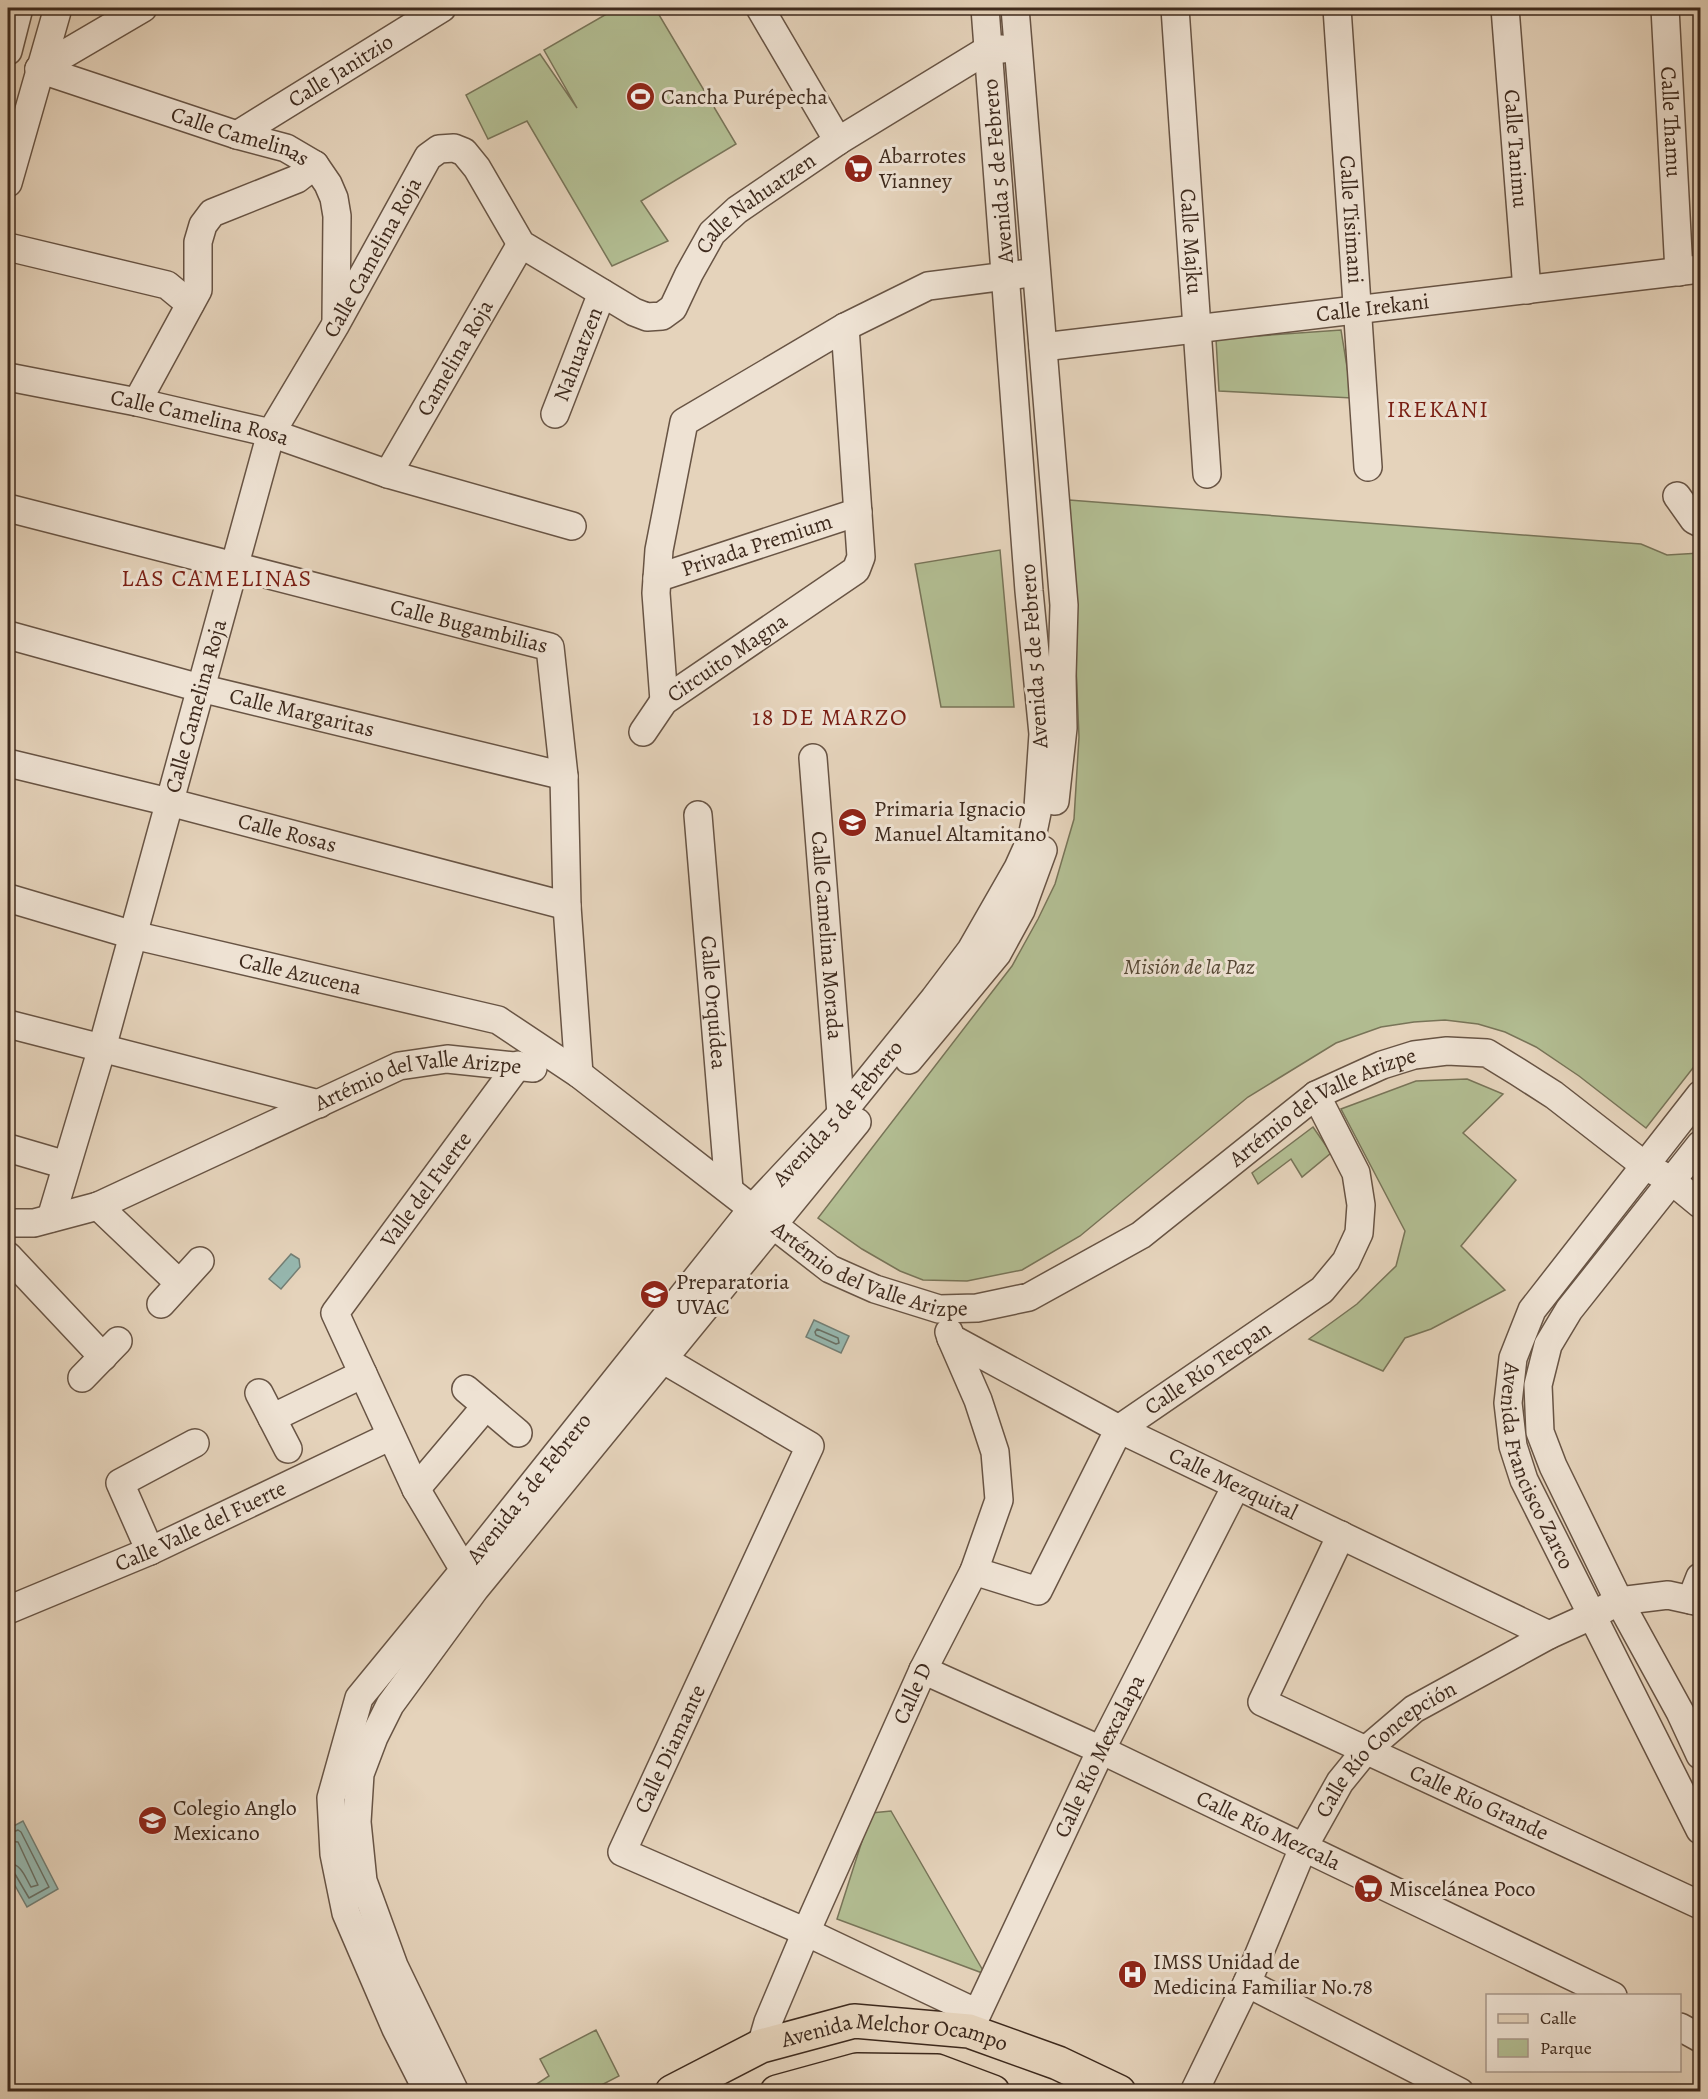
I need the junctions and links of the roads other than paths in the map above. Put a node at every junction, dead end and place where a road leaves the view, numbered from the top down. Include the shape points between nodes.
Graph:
1 (19, 8) edge
2 (58, 8) edge
3 (143, 8) edge
4 (442, 8) edge
5 (985, 8) edge
6 (1015, 8) edge
7 (1174, 8) edge
8 (1337, 8) edge
9 (1505, 8) edge
10 (1665, 8) edge
11 (765, 9) edge
12 (1019, 47) junction
13 (987, 50) junction
14 (8, 51) edge
15 (39, 69) junction
16 (237, 135) junction
17 (838, 141) junction
18 (315, 165) junction
19 (8, 183) edge
20 (521, 244) junction
21 (8, 247) edge
22 (1690, 271) edge
23 (1037, 272) junction
24 (1006, 276) junction
25 (1527, 290) junction
26 (602, 293) junction
27 (190, 304) junction
28 (1358, 310) junction
29 (336, 324) junction
30 (845, 327) junction
31 (1197, 328) junction
32 (1043, 347) junction
33 (8, 377) edge
34 (136, 402) junction
35 (555, 414) dead end
36 (271, 433) junction
37 (1368, 467) dead end
38 (388, 474) junction
39 (1207, 474) dead end
40 (1677, 496) dead end
41 (8, 508) edge
42 (858, 512) junction
43 (1701, 523) edge
44 (572, 526) dead end
45 (234, 565) junction
46 (657, 578) junction
47 (1064, 605) junction
48 (1031, 611) junction
49 (8, 635) edge
50 (200, 688) junction
51 (664, 701) junction
52 (643, 732) dead end
53 (813, 758) dead end
54 (8, 763) edge
55 (564, 776) junction
56 (169, 802) junction
57 (698, 815) dead end
58 (8, 898) edge
59 (567, 906) junction
60 (133, 935) junction
61 (8, 1024) edge
62 (102, 1048) junction
63 (518, 1065) junction
64 (579, 1074) junction
65 (1317, 1095) junction
66 (1701, 1095) edge
67 (319, 1104) junction
68 (842, 1114) junction
69 (1701, 1145) edge
70 (8, 1148) edge
71 (1644, 1165) junction
72 (66, 1166) junction
73 (1672, 1181) junction
74 (729, 1190) junction
75 (1701, 1204) edge
76 (98, 1206) junction
77 (762, 1217) junction
78 (51, 1218) junction
79 (8, 1223) edge
80 (8, 1256) edge
81 (200, 1261) dead end
82 (179, 1283) junction
83 (161, 1304) dead end
84 (939, 1309) junction
85 (951, 1338) junction
86 (664, 1360) junction
87 (363, 1374) junction
88 (82, 1378) dead end
89 (466, 1389) dead end
90 (259, 1393) dead end
91 (486, 1406) junction
92 (272, 1418) junction
93 (1119, 1429) junction
94 (518, 1433) dead end
95 (390, 1436) junction
96 (195, 1443) dead end
97 (288, 1449) dead end
98 (1236, 1486) junction
99 (416, 1489) junction
100 (1341, 1534) junction
101 (150, 1551) junction
102 (974, 1570) junction
103 (470, 1580) junction
104 (1697, 1593) edge
105 (1619, 1601) junction
106 (8, 1610) edge
107 (1593, 1615) junction
108 (1549, 1635) junction
109 (923, 1670) junction
110 (1690, 1717) edge
111 (1101, 1750) junction
112 (1366, 1750) junction
113 (1701, 1755) edge
114 (1701, 1830) edge
115 (1303, 1848) junction
116 (1701, 1905) edge
117 (806, 1932) junction
118 (1247, 1983) junction
119 (1610, 1994) edge
120 (973, 2022) junction
121 (1681, 2028) edge
122 (1701, 2037) edge
123 (761, 2046) junction
124 (1426, 2084) edge
125 (428, 2091) edge
126 (455, 2091) edge
127 (672, 2091) edge
128 (777, 2091) edge
129 (993, 2091) edge
130 (1119, 2091) edge
131 (1194, 2091) edge
132 (1460, 2091) edge

1 - 14 street
2 - 15 street
3 - 15 street
4 - 16 street, Calle Janitzio
5 - 13 street, Avenida 5 de Febrero
6 - 12 street, Avenida 5 de Febrero
7 - 31 street, Calle Majku
8 - 28 street, Calle Tisimani
9 - 25 street, Calle Tanimu
10 - 22 street, Calle Thamu
11 - 17 street
12 - 13 street, Calle Nahuatzen
12 - 23 street, Avenida 5 de Febrero
13 - 17 street, Calle Nahuatzen
13 - 24 street, Avenida 5 de Febrero
15 - 16 street, Calle Camelinas
15 - 19 street
16 - 18 street, Calle Camelinas via 286,148
17 - 26 street, Calle Nahuatzen via 737,210 712,233 673,308 662,316 647,317
18 - 27 street via 297,178 212,213 198,242 198,290
18 - 29 street, Calle Camelinas via 328,184 337,216
20 - 26 street, Calle Nahuatzen
20 - 29 street, Calle Camelina Roja via 464,152 439,149 428,157
20 - 38 street, Camelina Roja
21 - 27 street via 161,283
22 - 25 street, Calle Irekani
23 - 24 street, Circuito Magna
23 - 32 street, Avenida 5 de Febrero
24 - 30 street, Circuito Magna via 928,286
24 - 48 street, Avenida 5 de Febrero
25 - 28 street, Calle Irekani
26 - 35 street, Nahuatzen
27 - 34 street
28 - 31 street, Calle Irekani
28 - 37 street, Calle Tisimani
29 - 36 street, Calle Camelina Roja
30 - 42 street, Circuito Magna
30 - 46 street, Circuito Magna via 684,422
31 - 32 street, Calle Irekani
31 - 39 street, Calle Majku
32 - 47 street, Avenida 5 de Febrero
33 - 34 street, Calle Camelina Rosa
34 - 36 street, Calle Camelina Rosa
36 - 38 street, Calle Camelina Rosa
36 - 45 street, Calle Camelina Roja
38 - 44 street, Calle Camelina Rosa
40 - 43 street via 1694,520
41 - 45 street, Calle Bugambilias
42 - 46 street, Privada Premium
42 - 51 street, Circuito Magna via 861,557 856,570
45 - 50 street, Calle Camelina Roja
45 - 55 street, Calle Bugambilias via 550,647
46 - 51 street, Circuito Magna
47 - 48 street
47 - 77 street, Avenida 5 de Febrero via 1059,770 1051,826 1022,910 997,954
48 - 68 street, Avenida 5 de Febrero via 1043,734 1032,837 971,950
49 - 50 street, Calle Margaritas
50 - 55 street, Calle Margaritas
50 - 56 street, Calle Camelina Roja
51 - 52 street
53 - 68 street, Calle Camelina Morada
54 - 56 street, Calle Rosas
55 - 59 street, Calle Bugambilias
56 - 59 street, Calle Rosas
56 - 60 street, Calle Camelina Roja
57 - 74 street, Calle Orquídea
58 - 60 street, Calle Azucena
59 - 64 street, Calle Bugambilias
60 - 62 street, Calle Camelina Roja
60 - 64 street, Calle Azucena via 498,1020
61 - 62 street
62 - 67 street
62 - 72 street, Calle Camelina Roja
63 - 64 street, Artémio del Valle Arizpe
63 - 67 street, Artémio del Valle Arizpe via 447,1059 399,1066
63 - 87 street, Valle del Fuerte via 335,1313
64 - 74 street, Artémio del Valle Arizpe
65 - 71 street, Artémio del Valle Arizpe via 1414,1055 1447,1051 1487,1053 1554,1095
65 - 84 street, Artémio del Valle Arizpe via 1141,1235 1072,1275 1029,1297 976,1308
65 - 93 street, Calle Río Tecpan via 1356,1173 1361,1205 1359,1233 1346,1261 1322,1290
66 - 71 street, Avenida Francisco Zarco
67 - 76 street, Artémio del Valle Arizpe
68 - 77 street, Avenida 5 de Febrero
69 - 73 street, Avenida Francisco Zarco
70 - 72 street
71 - 73 street, Artémio del Valle Arizpe
71 - 107 street, Avenida Francisco Zarco via 1532,1310 1513,1358 1508,1403 1513,1446 1524,1480
72 - 78 street, Calle Camelina Roja
73 - 75 street, Artémio del Valle Arizpe
73 - 105 street, Avenida Francisco Zarco via 1569,1310 1548,1345 1538,1385 1540,1432
74 - 77 street, Artémio del Valle Arizpe
76 - 78 street, Artémio del Valle Arizpe
76 - 82 street
77 - 84 street, Artémio del Valle Arizpe via 830,1269 875,1289
77 - 86 street, Avenida 5 de Febrero
77 - 103 street, Avenida 5 de Febrero
78 - 79 street, Artémio del Valle Arizpe via 34,1223
80 - 88 street via 110,1349
81 - 82 street
82 - 83 street
84 - 85 street
85 - 93 street, Calle Mezquital
85 - 102 street, Calle D via 995,1452 999,1500
86 - 103 street, Avenida 5 de Febrero
86 - 117 street, Calle Diamante via 810,1446 622,1852
87 - 92 street
87 - 95 street
89 - 91 street
90 - 92 street
91 - 94 street
91 - 99 street
92 - 97 street
93 - 98 street, Calle Mezquital
93 - 102 street, Calle Río Tecpan via 1038,1591
95 - 99 street
95 - 101 street, Calle Valle del Fuerte
96 - 101 street via 120,1483
98 - 100 street, Calle Mezquital
98 - 111 street, Calle Río Mexcalapa
99 - 103 street
100 - 108 street, Calle Mezquital
100 - 112 street, Calle Río Grande via 1262,1702
101 - 106 street, Calle Valle del Fuerte
102 - 109 street, Calle D
103 - 125 street, Avenida 5 de Febrero via 358,1698 331,1798 334,1854 346,1913 396,2029
103 - 126 street, Avenida 5 de Febrero via 390,1705 374,1737 360,1774 357,1822 363,1881 394,1966
104 - 105 street, Calle Río Concepción
105 - 107 street, Calle Río Concepción
105 - 110 street, Avenida Francisco Zarco
107 - 108 street, Calle Río Concepción
107 - 114 street, Avenida Francisco Zarco
108 - 112 street, Calle Río Concepción via 1414,1709
109 - 111 street, Calle Río Mezcala
109 - 117 street, Calle D
110 - 113 street, Avenida Francisco Zarco
111 - 115 street, Calle Río Mezcala
111 - 120 street, Calle Río Mexcalapa
112 - 115 street, Calle Río Concepción via 1340,1782
112 - 116 street, Calle Río Grande
115 - 118 street, Calle Río Concepción
115 - 119 street, Calle Río Mezcala
117 - 120 street, Calle Diamante
117 - 123 street, Calle D
118 - 124 street
118 - 131 street, Calle Río Concepción
120 - 123 main road, Avenida Melchor Ocampo via 854,2021
120 - 130 main road, Avenida Melchor Ocampo
121 - 122 street
123 - 127 main road, Avenida Melchor Ocampo
124 - 132 street
128 - 129 main road, Avenida Melchor Ocampo via 857,2070 937,2071

